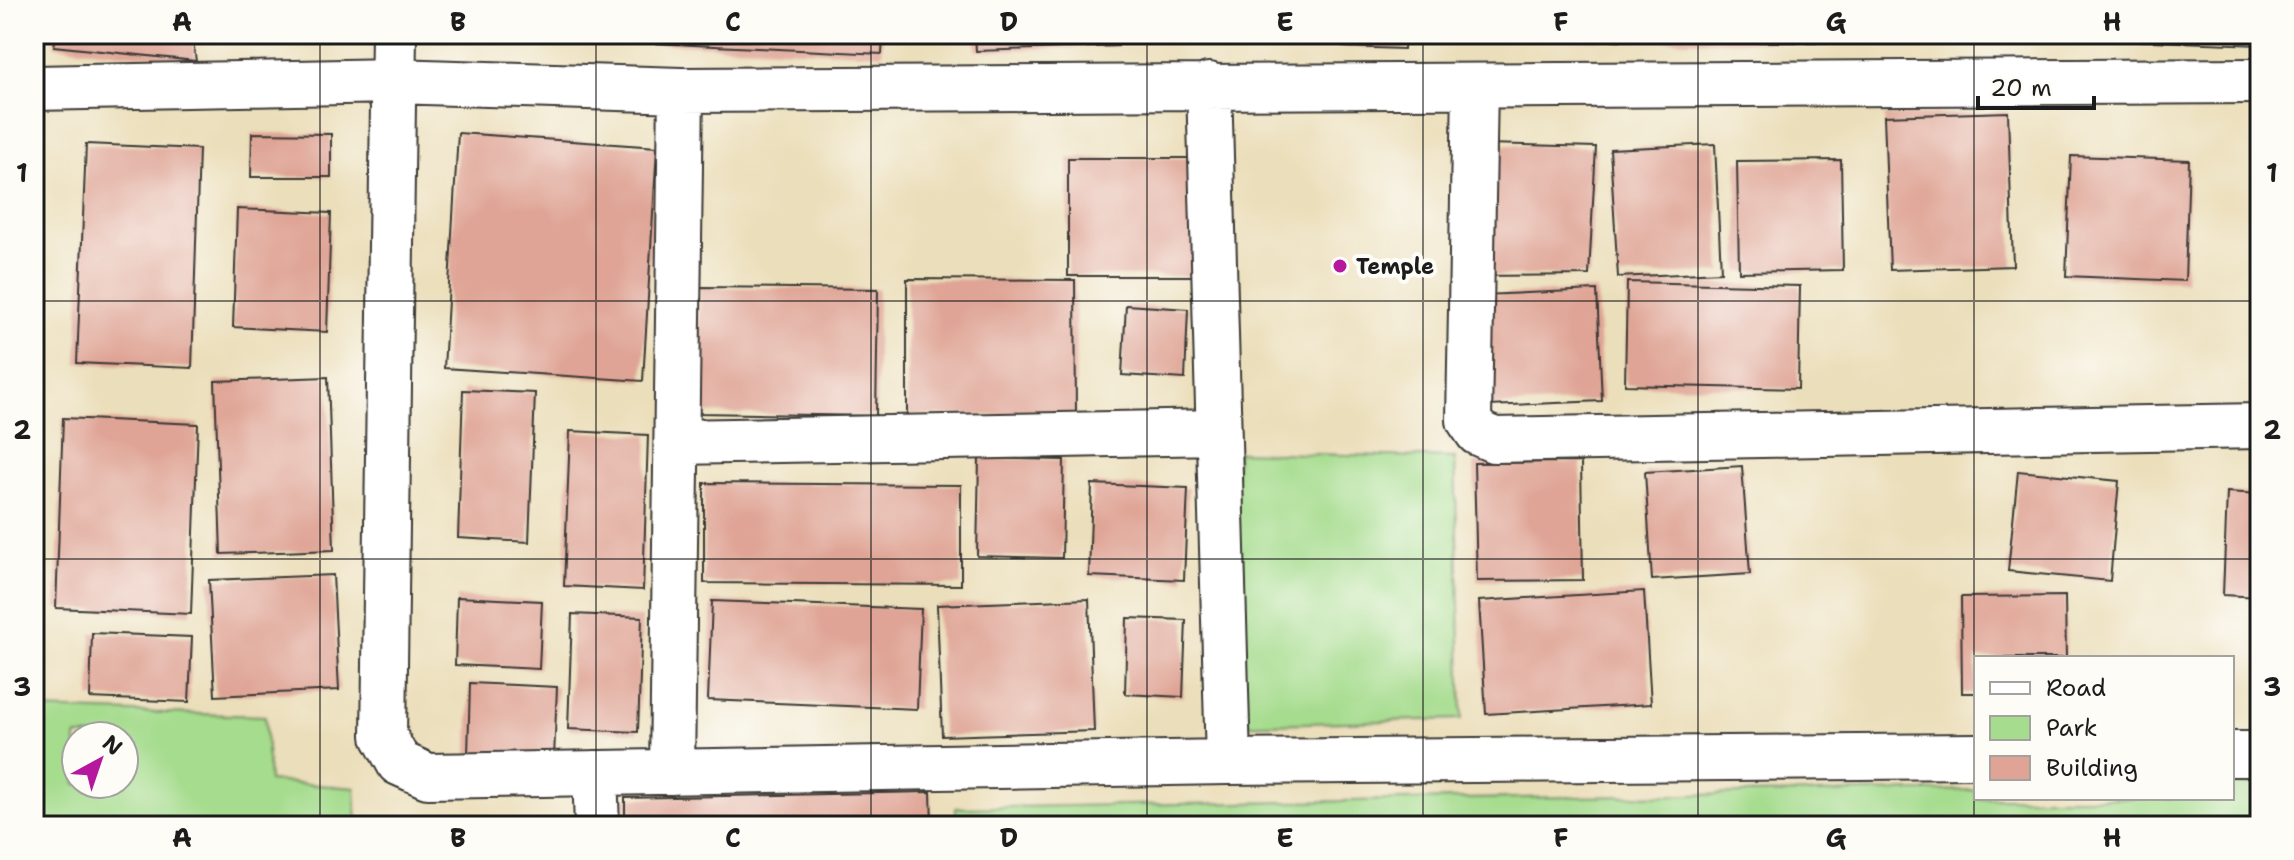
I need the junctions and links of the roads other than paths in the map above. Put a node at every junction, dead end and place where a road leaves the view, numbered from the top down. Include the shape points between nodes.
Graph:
1 (394, 34) edge
2 (394, 81) junction
3 (2260, 81) edge
4 (1209, 85) junction
5 (1475, 87) junction
6 (34, 88) edge
7 (681, 90) junction
8 (2260, 426) edge
9 (1218, 432) junction
10 (678, 442) junction
11 (2234, 754) edge
12 (2260, 754) edge
13 (1974, 756) edge
14 (1228, 762) junction
15 (672, 772) junction
16 (595, 773) junction
17 (597, 826) edge

1 - 2 street
2 - 6 street
2 - 7 street
2 - 16 street via 384,736 399,763 428,776
3 - 5 street
4 - 5 street
4 - 7 street
4 - 9 street
5 - 8 street via 1469,420 1486,437
7 - 10 street
9 - 10 street
9 - 14 street
10 - 15 street
11 - 12 street
13 - 14 street
14 - 15 street
15 - 16 street
16 - 17 street

